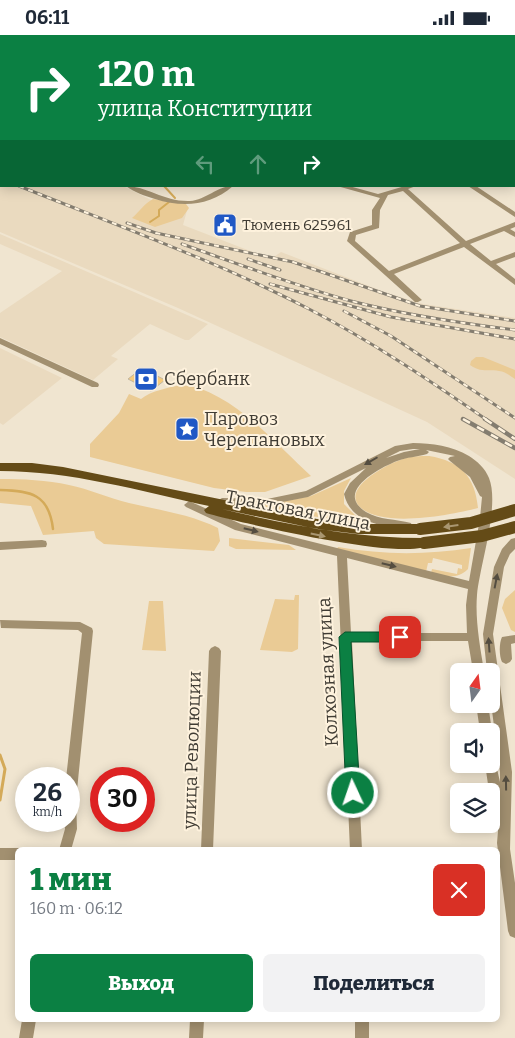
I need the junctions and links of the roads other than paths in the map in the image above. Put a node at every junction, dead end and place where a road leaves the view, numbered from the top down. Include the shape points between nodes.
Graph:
1 (131, 187) edge
2 (228, 187) edge
3 (343, 187) edge
4 (412, 187) edge
5 (473, 187) edge
6 (405, 190) junction
7 (385, 195) junction
8 (515, 215) edge
9 (515, 224) edge
10 (504, 228) junction
11 (515, 235) edge
12 (464, 243) junction
13 (515, 254) edge
14 (490, 264) junction
15 (388, 274) junction
16 (515, 283) edge
17 (418, 300) dead end
18 (0, 341) edge
19 (95, 385) dead end
20 (0, 467) edge
21 (193, 502) junction
22 (486, 503) junction
23 (515, 510) edge
24 (515, 527) edge
25 (420, 529) junction
26 (515, 542) edge
27 (42, 543) dead end
28 (0, 546) edge
29 (342, 552) junction
30 (473, 586) junction
31 (1, 624) edge
32 (345, 637) junction
33 (473, 637) junction
34 (515, 639) edge
35 (215, 651) dead end
36 (506, 659) dead end
37 (477, 663) edge
38 (492, 773) edge
39 (66, 847) edge
40 (207, 847) edge
41 (356, 847) edge
42 (504, 849) junction
43 (0, 854) edge
44 (15, 855) edge
45 (502, 872) edge
46 (515, 931) edge
47 (29, 1022) edge
48 (197, 1022) edge
49 (362, 1022) edge
50 (26, 1038) edge
51 (196, 1038) edge
52 (362, 1038) edge

1 - 2 street via 190,203 205,200
3 - 7 street via 366,194
4 - 6 street
5 - 8 street
6 - 7 street
6 - 12 street
7 - 15 street via 376,210 376,226 353,235 351,241
9 - 10 street
10 - 11 street
10 - 12 street
12 - 14 street
12 - 15 street
13 - 14 street
14 - 16 street
15 - 17 street
18 - 19 street
20 - 21 main road, Трактовая улица via 45,468
22 -> 21 street via 486,482 479,468 455,453 422,446 391,450 326,486 296,497 261,503
21 -> 24 main road, Трактовая улица, bridge via 332,538 368,543 424,543 482,536
21 - 25 main road, Трактовая улица via 358,529
21 -> 29 street via 239,527
22 - 25 street via 480,484 470,470 446,456 430,453 393,458 363,476 350,489 350,502 364,515
22 - 30 street
23 -> 25 main road, Трактовая улица, bridge via 471,523
42 -> 26 street via 506,772 491,666 489,625 499,567
27 - 28 street
29 -> 30 street
29 - 32 street, Колхозная улица
30 - 33 street
31 - 39 street via 80,626 86,628 88,634 70,800 71,829
32 - 33 street
32 - 41 street, Колхозная улица
33 - 37 street
34 - 36 street via 506,640
35 - 40 street, улица Революции
38 - 42 street
42 - 45 street
43 - 44 street
45 - 46 street
47 - 50 street
48 - 51 street
49 - 52 street

